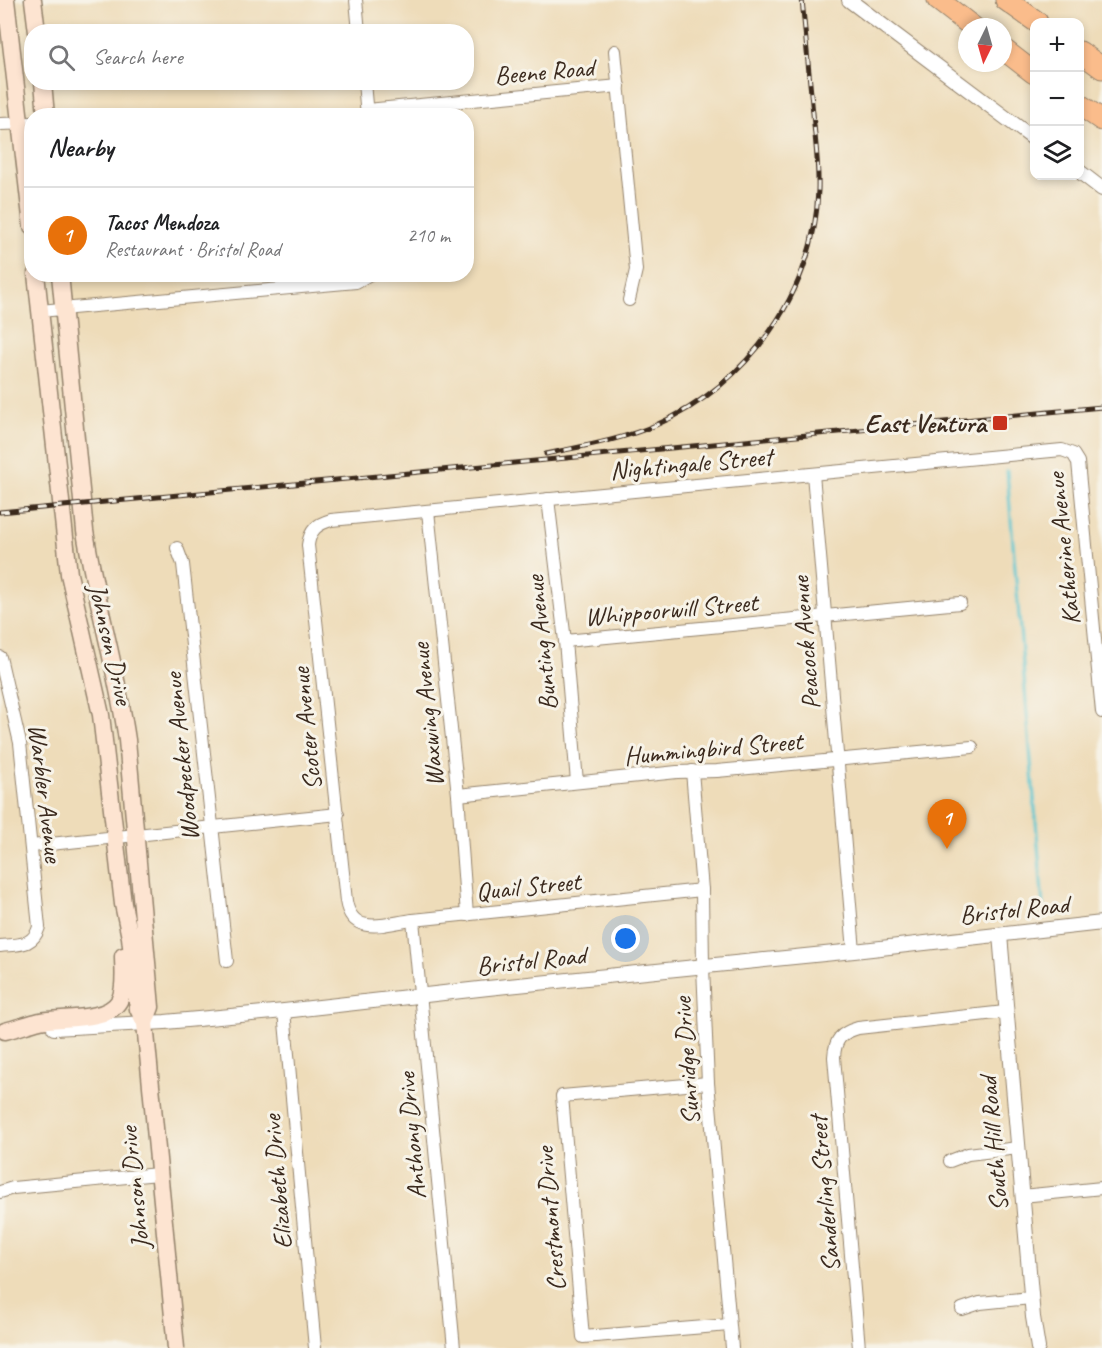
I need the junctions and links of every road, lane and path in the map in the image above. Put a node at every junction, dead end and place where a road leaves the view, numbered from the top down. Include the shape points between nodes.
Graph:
1 (6, 0) edge
2 (33, 0) edge
3 (356, 0) edge
4 (849, 0) edge
5 (938, 0) edge
6 (1005, 0) edge
7 (961, 18) edge
8 (1031, 18) edge
9 (36, 24) edge
10 (358, 24) edge
11 (615, 51) dead end
12 (1084, 55) edge
13 (1012, 56) edge
14 (1102, 68) edge
15 (1034, 72) edge
16 (619, 86) junction
17 (44, 90) edge
18 (365, 90) edge
19 (45, 108) edge
20 (367, 108) edge
21 (414, 108) edge
22 (1084, 108) edge
23 (24, 111) edge
24 (1102, 120) edge
25 (24, 123) edge
26 (0, 124) edge
27 (1030, 135) edge
28 (1084, 175) edge
29 (1102, 189) edge
30 (37, 282) edge
31 (61, 282) edge
32 (356, 282) edge
33 (629, 300) dead end
34 (63, 308) junction
35 (40, 311) junction
36 (1073, 453) joint
37 (813, 474) junction
38 (548, 499) junction
39 (428, 511) junction
40 (315, 528) joint
41 (177, 548) dead end
42 (960, 603) dead end
43 (825, 616) junction
44 (1099, 640) edge
45 (565, 641) junction
46 (0, 657) edge
47 (1102, 712) edge
48 (972, 747) dead end
49 (837, 759) junction
50 (692, 771) junction
51 (577, 782) junction
52 (458, 795) junction
53 (338, 814) junction
54 (210, 827) junction
55 (134, 835) junction
56 (115, 837) junction
57 (31, 846) junction
58 (702, 890) junction
59 (123, 904) junction
60 (467, 915) junction
61 (413, 920) junction
62 (359, 923) joint
63 (1102, 923) edge
64 (1000, 935) junction
65 (0, 946) edge
66 (854, 951) junction
67 (227, 962) dead end
68 (703, 967) junction
69 (421, 997) junction
70 (284, 1011) junction
71 (1005, 1012) junction
72 (145, 1023) junction
73 (2, 1032) edge
74 (708, 1083) junction
75 (1018, 1148) junction
76 (950, 1161) dead end
77 (158, 1174) junction
78 (1102, 1188) edge
79 (0, 1192) edge
80 (1022, 1196) junction
81 (1031, 1298) junction
82 (962, 1309) dead end
83 (729, 1325) junction
84 (175, 1348) edge
85 (315, 1348) edge
86 (454, 1348) edge
87 (732, 1348) edge
88 (859, 1348) edge
89 (1038, 1348) edge

1 - 23 main road
2 - 9 main road
3 - 10 street
4 - 27 street
5 - 7 highway
6 - 8 highway
11 - 16 street, Beene Road
12 - 14 highway
13 - 15 highway
16 - 21 street, Beene Road
16 - 33 street, Beene Road via 636,270
17 - 19 main road
18 - 20 street
22 - 24 highway
25 - 26 street
28 - 29 street
30 - 35 main road, Johnson Drive
31 - 34 main road, Johnson Drive
32 - 34 street
34 - 35 street
34 - 55 main road, Johnson Drive via 85,531 124,720
35 - 56 main road, Johnson Drive via 69,574 95,684
36 - 37 street, Nightingale Street via 1062,450
36 - 44 street, Katherine Avenue via 1078,462
37 - 38 street, Nightingale Street
37 - 43 street, Peacock Avenue
38 - 39 street, Nightingale Street
38 - 45 street, Bunting Avenue
39 - 40 street, Nightingale Street via 331,520
39 - 52 street, Waxwing Avenue
40 - 53 street, Scoter Avenue via 308,545
41 - 54 street, Woodpecker Avenue via 183,564
42 - 43 street, Whippoorwill Street
43 - 45 street, Whippoorwill Street
43 - 49 street, Peacock Avenue
44 - 47 street, Katherine Avenue
45 - 51 street, Bunting Avenue
46 - 57 street, Warbler Avenue via 20,743
48 - 49 street, Hummingbird Street
49 - 50 street, Hummingbird Street
49 - 66 street, Peacock Avenue
50 - 51 street, Hummingbird Street
50 - 58 street, Sunridge Drive
51 - 52 street, Hummingbird Street
52 - 60 street, Waxwing Avenue
53 - 54 street
53 - 62 street, Scoter Avenue via 347,909
54 - 55 street
54 - 67 street, Woodpecker Avenue
55 - 56 street
55 - 72 main road, Johnson Drive via 151,1007
56 - 57 street
56 - 59 main road, Johnson Drive
57 - 65 street, Warbler Avenue via 39,927 28,943
58 - 60 street, Quail Street
58 - 68 street, Sunridge Drive
59 - 72 main road, Johnson Drive via 138,1008
59 - 73 main road via 123,987 118,1003 100,1014 42,1021
60 - 61 street, Quail Street
61 - 62 street, Quail Street via 373,927
61 - 69 street, Anthony Drive
63 - 64 street, Bristol Road
64 - 66 street, Bristol Road
64 - 71 street, South Hill Road
66 - 68 street, Bristol Road
68 - 69 street, Bristol Road
68 - 74 street, Sunridge Drive
69 - 70 street, Bristol Road
69 - 86 street, Anthony Drive
70 - 72 street, Bristol Road
70 - 85 street, Elizabeth Drive
71 - 75 street, South Hill Road
71 - 88 street, Sanderling Street via 858,1028 838,1037 834,1057
72 - 73 street, Bristol Road
72 - 77 main road, Johnson Drive
74 - 83 street, Sunridge Drive
74 - 83 street, Crestmont Drive via 562,1096 583,1338
75 - 76 street via 968,1154
75 - 80 street, South Hill Road
77 - 79 street
77 - 84 main road, Johnson Drive
78 - 80 street
80 - 81 street, South Hill Road
81 - 82 street via 980,1303
81 - 89 street, South Hill Road
83 - 87 street, Sunridge Drive

